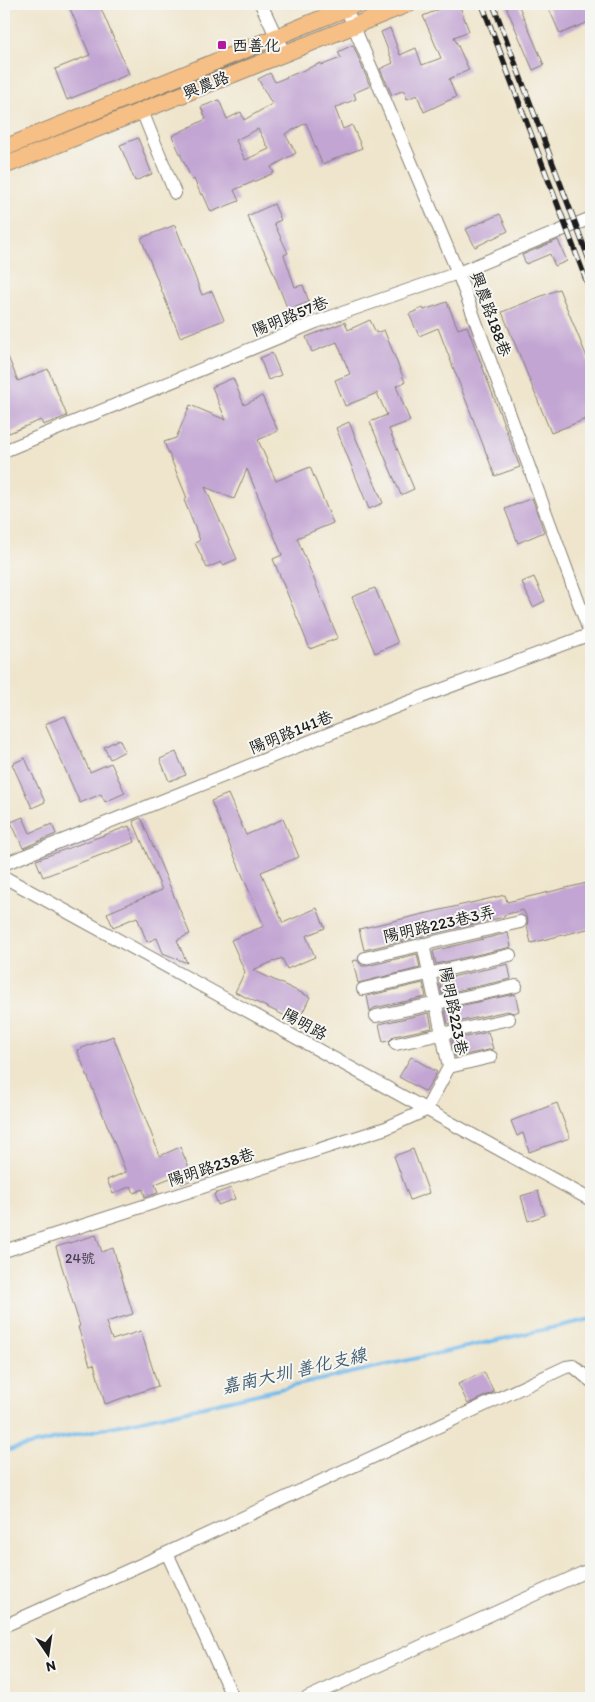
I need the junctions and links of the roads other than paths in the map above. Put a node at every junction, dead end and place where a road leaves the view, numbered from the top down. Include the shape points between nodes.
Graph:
1 (261, 4) edge
2 (408, 4) edge
3 (352, 6) edge
4 (353, 26) junction
5 (276, 36) junction
6 (286, 53) junction
7 (142, 111) junction
8 (4, 148) edge
9 (4, 166) edge
10 (176, 193) dead end
11 (591, 218) edge
12 (458, 273) junction
13 (4, 451) edge
14 (591, 635) edge
15 (4, 864) edge
16 (4, 877) edge
17 (520, 922) dead end
18 (423, 944) junction
19 (510, 955) dead end
20 (365, 958) dead end
21 (430, 972) junction
22 (516, 986) dead end
23 (363, 989) dead end
24 (436, 1003) junction
25 (376, 1016) dead end
26 (510, 1019) dead end
27 (442, 1035) junction
28 (396, 1044) dead end
29 (491, 1057) dead end
30 (449, 1067) junction
31 (426, 1110) junction
32 (591, 1200) edge
33 (4, 1251) edge
34 (591, 1380) edge
35 (167, 1553) junction
36 (591, 1568) edge
37 (4, 1626) edge
38 (234, 1698) edge
39 (307, 1698) edge

1 - 5 street
2 - 4 main road, 興農路
3 - 4 street, 興農路188巷
3 - 5 main road, 興農路
4 - 6 main road, 興農路
4 - 12 street, 興農路188巷
5 - 6 street
5 - 8 main road, 興農路
6 - 7 main road, 興農路
7 - 9 main road, 興農路
7 - 10 street
11 - 12 street, 陽明路57巷
12 - 13 street, 陽明路57巷 via 316,322
12 - 14 street, 興農路188巷
14 - 15 street, 陽明路141巷 via 393,708
16 - 31 street, 陽明路
17 - 18 street, 陽明路223巷3弄
18 - 20 street, 陽明路223巷3弄
18 - 21 street, 陽明路223巷
19 - 21 street
21 - 23 street
21 - 24 street, 陽明路223巷
22 - 24 street
24 - 25 street
24 - 27 street, 陽明路223巷
26 - 27 street
27 - 28 street
27 - 30 street, 陽明路223巷
29 - 30 street
30 - 31 street, 陽明路223巷
31 - 32 street, 陽明路
31 - 33 street, 陽明路238巷 via 386,1128
34 - 35 street via 573,1366 566,1367
35 - 37 street
35 - 38 street
36 - 39 street

